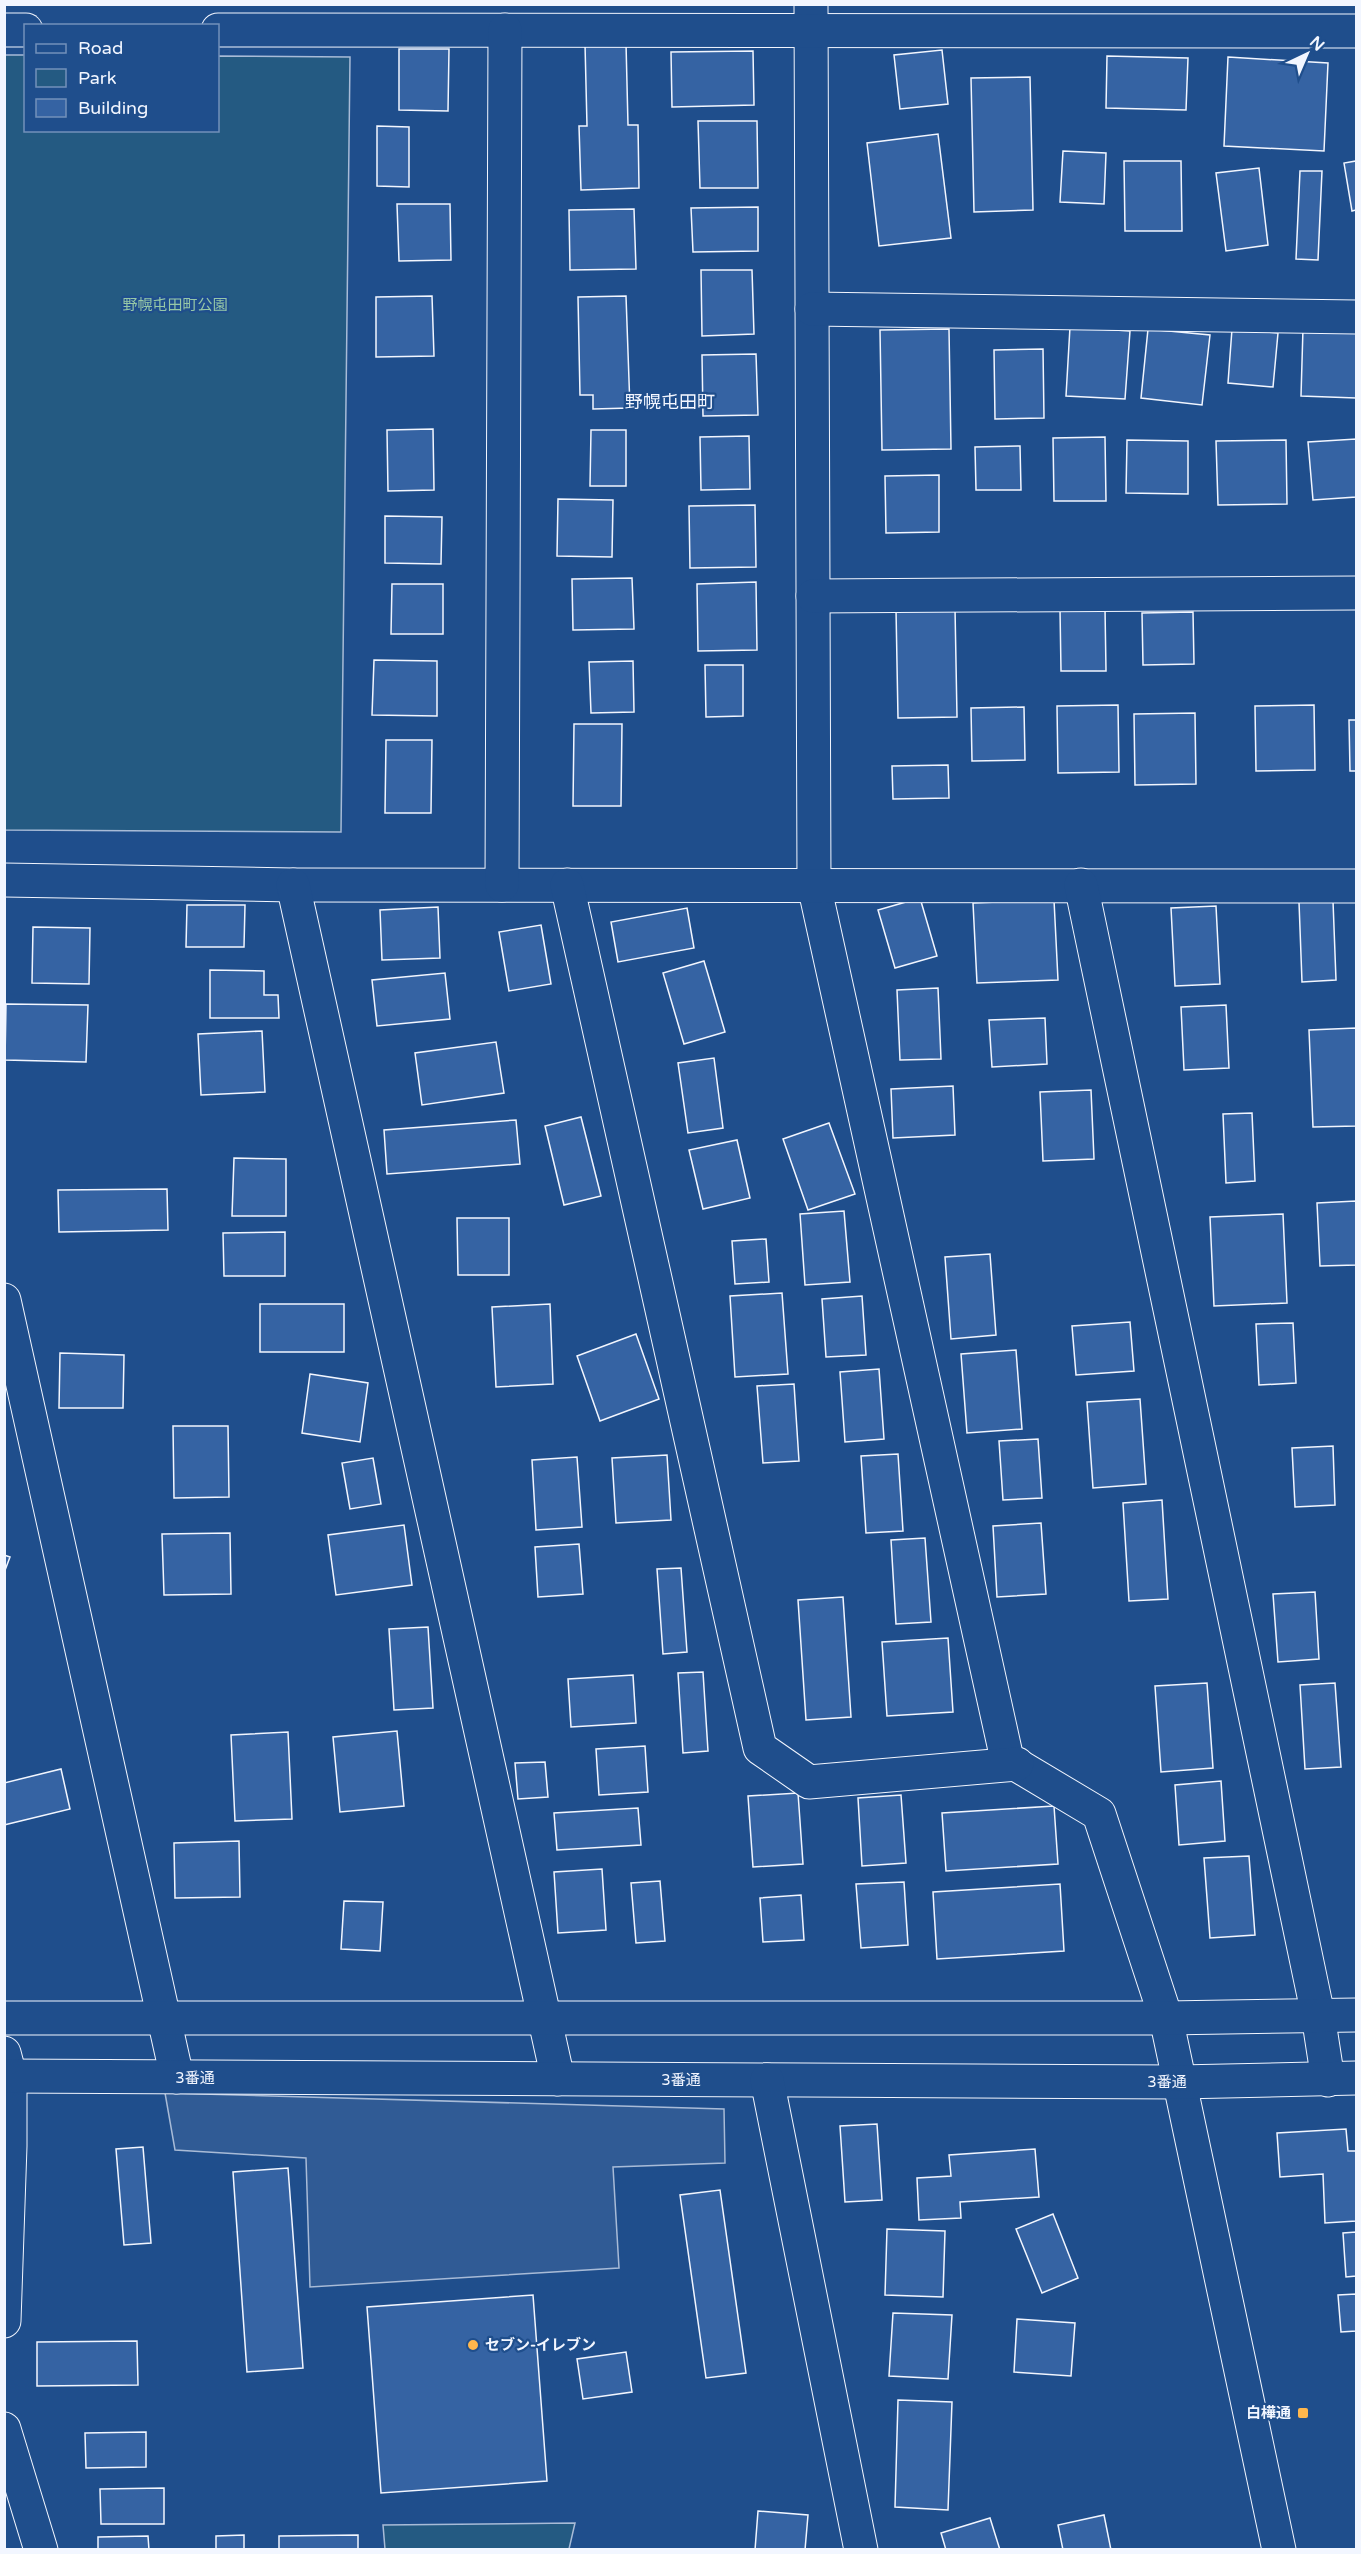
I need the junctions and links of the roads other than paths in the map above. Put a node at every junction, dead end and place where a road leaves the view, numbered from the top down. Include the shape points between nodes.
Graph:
1 (811, 17) edge
2 (4, 30) edge
3 (24, 30) edge
4 (219, 30) edge
5 (505, 30) junction
6 (1356, 31) edge
7 (812, 309) junction
8 (1356, 317) edge
9 (1356, 592) edge
10 (813, 596) junction
11 (4, 880) edge
12 (293, 885) junction
13 (502, 885) junction
14 (567, 885) junction
15 (814, 885) junction
16 (1081, 885) junction
17 (1356, 886) edge
18 (4, 1300) edge
19 (1017, 1764) junction
20 (1318, 2015) junction
21 (1356, 2015) edge
22 (4, 2018) edge
23 (164, 2018) junction
24 (544, 2018) junction
25 (1166, 2018) junction
26 (6, 2069) edge
27 (177, 2078) junction
28 (558, 2079) junction
29 (1342, 2079) edge
30 (768, 2080) junction
31 (1179, 2082) junction
32 (4, 2322) edge
33 (4, 2429) edge
34 (41, 2550) edge
35 (861, 2550) edge
36 (1279, 2550) edge

1 - 5 street
1 - 6 street
1 - 7 street
2 - 3 street
4 - 5 street
5 - 13 street
7 - 8 street
7 - 10 street
9 - 10 street
10 - 15 street
11 - 12 street
12 - 13 street
12 - 24 street
13 - 14 street
14 - 15 street
14 - 19 street via 760,1748 809,1782
15 - 16 street
15 - 19 street via 1007,1759
16 - 17 street
16 - 20 street
18 - 23 street
19 - 25 street via 1099,1814
20 - 21 street
20 - 25 street
20 - 29 street
22 - 23 street
23 - 24 street
23 - 27 street
24 - 25 street
24 - 28 street
25 - 31 street
26 - 27 street, 3番通
26 - 32 street via 10,2146
27 - 28 street, 3番通
28 - 30 street, 3番通
29 - 31 street, 3番通
30 - 31 street, 3番通
30 - 35 street
31 - 36 street
33 - 34 street

